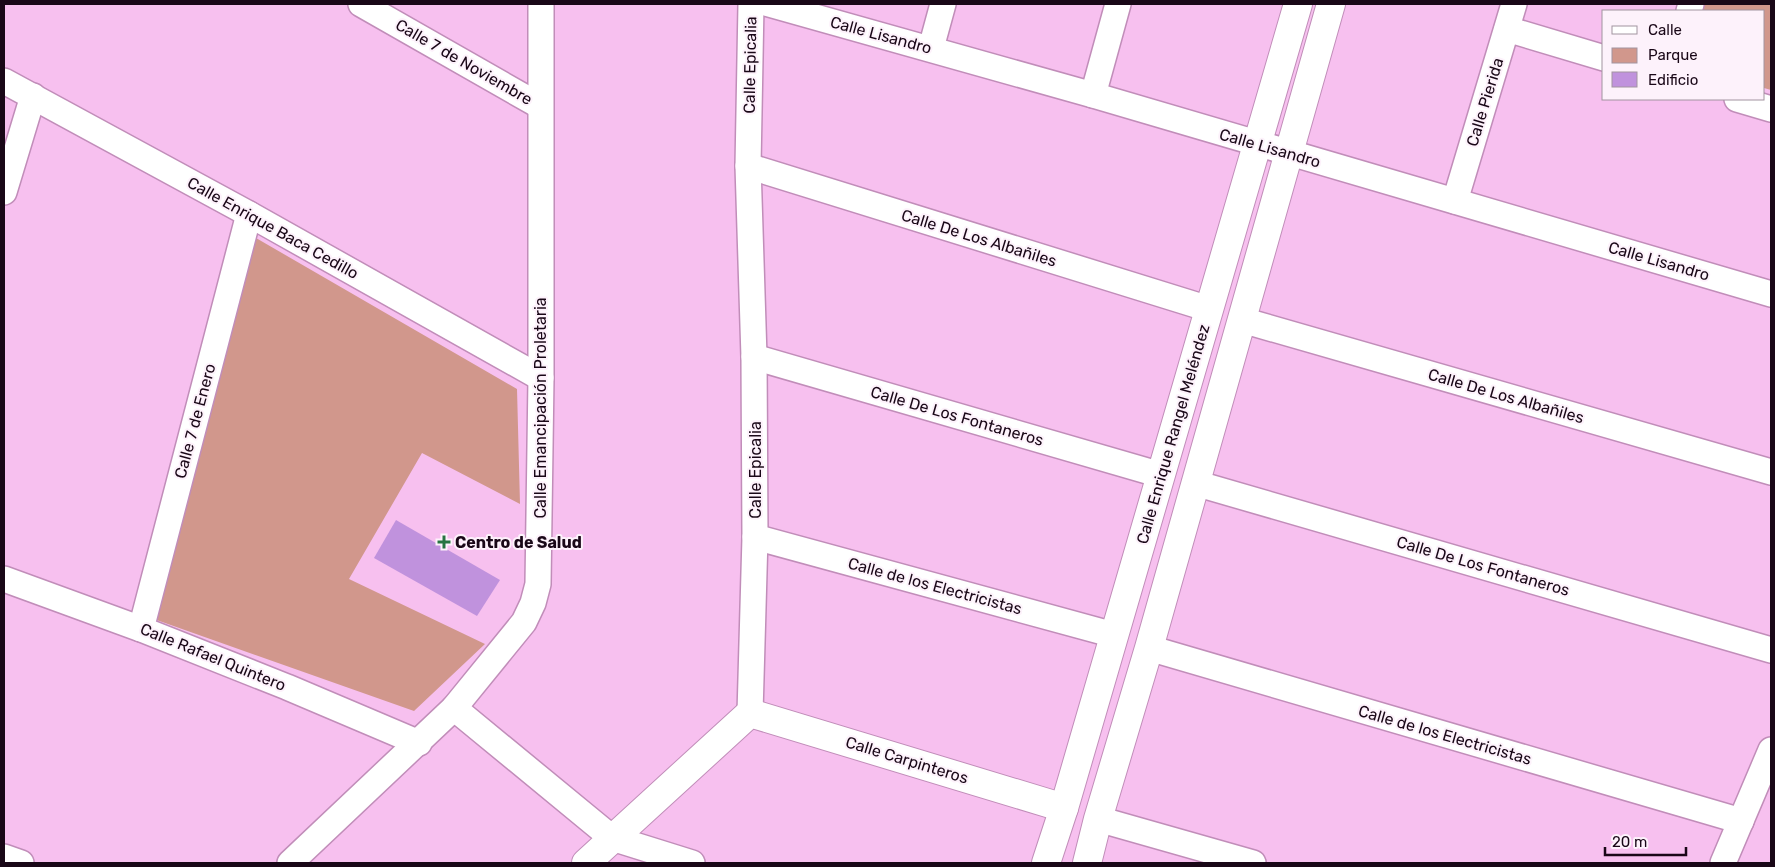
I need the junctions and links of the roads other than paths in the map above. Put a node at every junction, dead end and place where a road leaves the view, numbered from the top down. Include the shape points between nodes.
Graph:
1 (361, 4) edge
2 (541, 4) edge
3 (751, 4) edge
4 (769, 4) edge
5 (942, 4) edge
6 (1118, 4) edge
7 (1298, 4) edge
8 (1332, 4) edge
9 (1514, 4) edge
10 (1508, 29) junction
11 (931, 48) junction
12 (1602, 57) edge
13 (4, 81) edge
14 (1093, 95) junction
15 (33, 96) junction
16 (1740, 100) edge
17 (540, 106) junction
18 (1771, 109) edge
19 (1257, 144) junction
20 (1289, 153) junction
21 (748, 166) junction
22 (4, 192) edge
23 (1455, 201) junction
24 (249, 214) junction
25 (1771, 294) edge
26 (1209, 309) junction
27 (1242, 320) junction
28 (754, 357) junction
29 (541, 378) junction
30 (1771, 472) edge
31 (1161, 475) junction
32 (1195, 483) junction
33 (755, 537) junction
34 (4, 579) edge
35 (141, 629) junction
36 (1114, 635) junction
37 (1149, 648) junction
38 (1771, 650) edge
39 (454, 708) junction
40 (750, 713) junction
41 (419, 743) junction
42 (1771, 750) edge
43 (1064, 808) junction
44 (1098, 819) junction
45 (1741, 821) junction
46 (612, 838) junction
47 (4, 857) edge
48 (20, 863) edge
49 (290, 863) edge
50 (586, 863) edge
51 (692, 863) edge
52 (1046, 863) edge
53 (1087, 863) edge
54 (1253, 863) edge
55 (1723, 863) edge

1 - 17 street, Calle 7 de Noviembre
2 - 17 street, Calle Emancipación Proletaria
3 - 21 street, Calle Epicalia
4 - 11 street, Calle Lisandro
5 - 11 street
6 - 14 street
7 - 19 street, Calle Enrique Rangel Meléndez
8 - 20 street
9 - 10 street, Calle Pierida
10 - 12 street
10 - 23 street, Calle Pierida
11 - 14 street, Calle Lisandro
13 - 15 street, Calle Enrique Baca Cedillo
14 - 19 street, Calle Lisandro
15 - 22 street
15 - 24 street, Calle Enrique Baca Cedillo
16 - 18 street
17 - 29 street, Calle Emancipación Proletaria
19 - 20 street, Calle Lisandro
19 - 26 street, Calle Enrique Rangel Meléndez
20 - 23 street, Calle Lisandro
20 - 27 street
21 - 26 street, Calle De Los Albañiles
21 - 28 street, Calle Epicalia
23 - 25 street, Calle Lisandro
24 - 29 street, Calle Enrique Baca Cedillo
24 - 35 street, Calle 7 de Enero
26 - 31 street, Calle Enrique Rangel Meléndez
27 - 30 street, Calle De Los Albañiles
27 - 32 street
28 - 31 street, Calle De Los Fontaneros
28 - 33 street, Calle Epicalia
29 - 39 street, Calle Emancipación Proletaria via 538,584 533,603 524,622
31 - 36 street, Calle Enrique Rangel Meléndez
32 - 37 street
32 - 38 street, Calle De Los Fontaneros
33 - 36 street, Calle de los Electricistas
33 - 40 street, Calle Epicalia
34 - 35 street, Calle Rafael Quintero
35 - 41 street, Calle Rafael Quintero
36 - 43 street, Calle Enrique Rangel Meléndez
37 - 44 street
37 - 45 street, Calle de los Electricistas
39 - 41 street, Calle Emancipación Proletaria
39 - 46 street
40 - 43 street, Calle Carpinteros
40 - 46 street
41 - 49 street, Calle Emancipación Proletaria
42 - 45 street
43 - 52 street, Calle Enrique Rangel Meléndez
44 - 53 street
44 - 54 street
45 - 55 street
46 - 50 street
46 - 51 street
47 - 48 street

